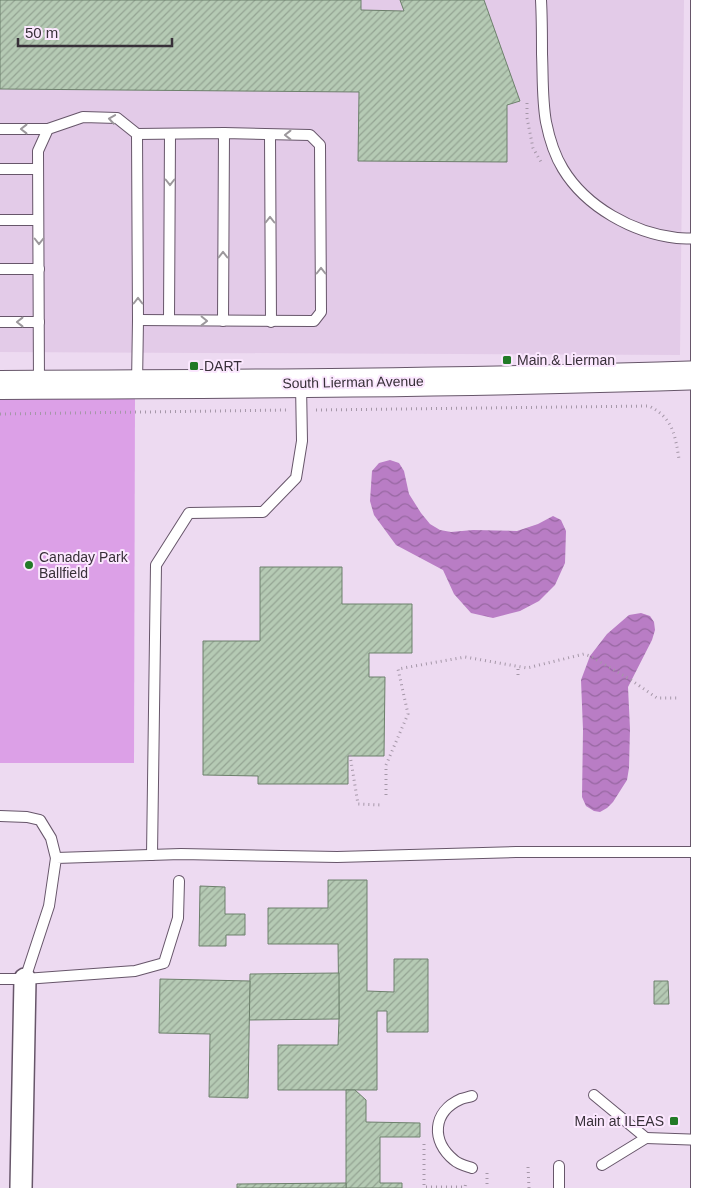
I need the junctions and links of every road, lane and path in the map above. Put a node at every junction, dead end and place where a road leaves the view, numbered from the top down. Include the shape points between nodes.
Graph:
1 (541, 0) edge
2 (705, 0) edge
3 (0, 129) edge
4 (48, 129) junction
5 (224, 133) junction
6 (137, 134) junction
7 (170, 134) junction
8 (270, 135) junction
9 (0, 169) edge
10 (38, 169) junction
11 (0, 220) edge
12 (38, 220) junction
13 (709, 238) edge
14 (0, 269) edge
15 (39, 269) junction
16 (138, 320) junction
17 (170, 320) junction
18 (223, 321) junction
19 (0, 322) edge
20 (39, 322) junction
21 (271, 322) junction
22 (705, 375) junction
23 (301, 383) junction
24 (0, 385) edge
25 (40, 385) junction
26 (137, 385) junction
27 (285, 410) dead end
28 (320, 410) dead end
29 (0, 414) edge
30 (673, 418) dead end
31 (669, 422) junction
32 (679, 459) dead end
33 (518, 667) junction
34 (518, 675) dead end
35 (678, 698) dead end
36 (350, 755) dead end
37 (386, 795) dead end
38 (382, 805) dead end
39 (0, 816) edge
40 (705, 852) junction
41 (152, 855) junction
42 (56, 858) junction
43 (179, 881) dead end
44 (0, 979) edge
45 (25, 979) junction
46 (472, 1096) dead end
47 (594, 1096) dead end
48 (646, 1138) junction
49 (705, 1140) junction
50 (602, 1165) dead end
51 (559, 1166) dead end
52 (528, 1167) dead end
53 (472, 1168) dead end
54 (487, 1168) dead end
55 (21, 1188) edge
56 (487, 1188) edge
57 (529, 1188) edge
58 (559, 1188) edge
59 (705, 1188) edge

1 - 13 lane via 542,89 546,123 562,168 577,188 618,220 677,238
2 - 13 main road
4 -> 3 lane
6 -> 4 lane via 117,118 83,117
4 - 10 lane via 38,151
5 - 7 lane
5 - 8 lane
18 -> 5 lane
6 - 7 lane
16 -> 6 lane
7 -> 17 lane
21 -> 8 lane
21 -> 8 lane via 314,321 321,312 320,145 310,135
9 - 10 lane
10 - 12 lane
11 - 12 lane
12 -> 15 lane
13 - 22 main road
14 - 15 lane
15 - 20 lane
16 - 17 lane
16 - 26 lane
17 -> 18 lane
18 - 21 lane
20 -> 19 lane
20 - 25 lane
22 - 23 main road, South Lierman Avenue
22 - 40 main road
23 - 26 main road, South Lierman Avenue
23 - 41 lane via 302,441 296,478 263,512 189,513 156,565
24 - 25 main road, South Lierman Avenue
25 - 26 main road, South Lierman Avenue
27 - 29 path
28 - 31 path via 649,406
30 - 31 path
31 - 32 path
33 - 34 path
33 - 35 path via 527,668 584,654 657,698
33 - 37 path via 465,658 398,669 408,714 386,765
36 - 38 path via 358,804
39 - 42 lane via 40,820 51,838
40 - 41 lane
40 - 49 main road
41 - 42 lane
42 - 45 lane via 49,906
43 - 45 lane via 178,918 164,963 135,971
44 - 45 lane
45 - 55 street
46 - 53 lane via 446,1110 438,1124 438,1139 444,1150 455,1162
47 - 48 lane
48 - 49 lane
48 - 50 lane
49 - 59 main road
51 - 58 lane
52 - 57 path
54 - 56 path

